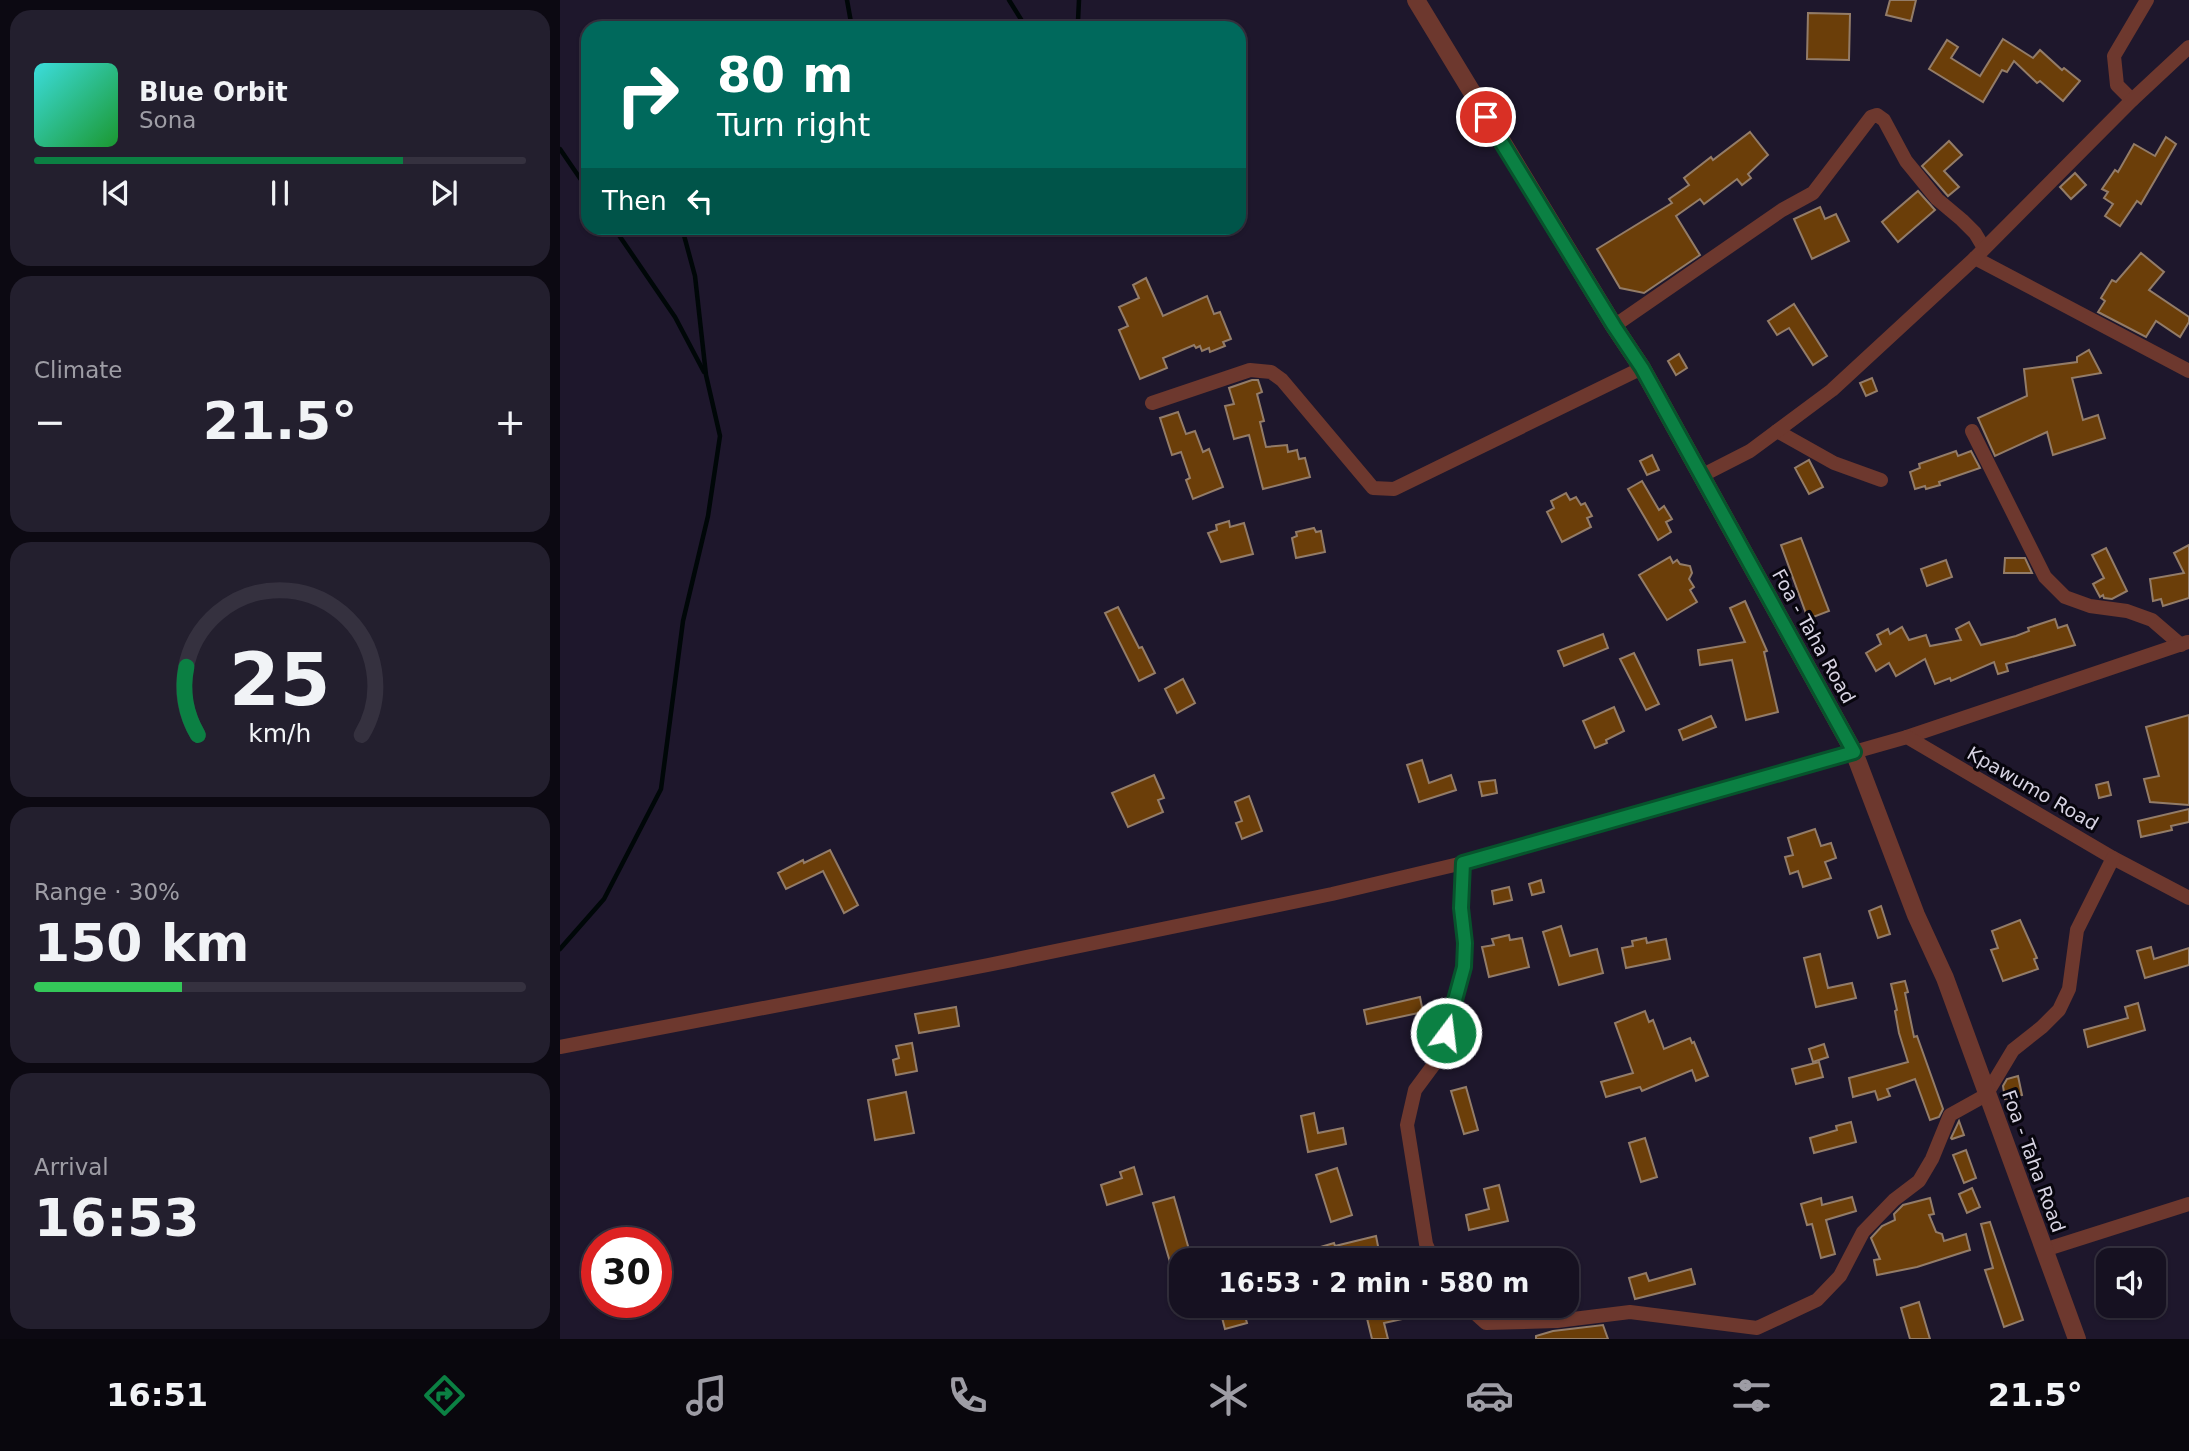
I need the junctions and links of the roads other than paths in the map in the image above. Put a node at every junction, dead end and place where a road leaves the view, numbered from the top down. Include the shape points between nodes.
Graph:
1 (1416, 0) edge
2 (2147, 0) edge
3 (2189, 47) edge
4 (2132, 100) junction
5 (1979, 253) junction
6 (1614, 326) junction
7 (1642, 368) junction
8 (2189, 371) edge
9 (1152, 403) dead end
10 (1777, 431) junction
11 (1972, 431) dead end
12 (1703, 475) junction
13 (1881, 480) dead end
14 (2185, 643) edge
15 (1907, 737) junction
16 (1854, 752) junction
17 (2113, 858) junction
18 (1463, 863) junction
19 (2189, 898) edge
20 (560, 1047) edge
21 (1986, 1095) junction
22 (2189, 1204) edge
23 (1428, 1248) edge
24 (2044, 1250) junction
25 (1480, 1318) edge
26 (1733, 1326) junction
27 (1721, 1339) edge
28 (2077, 1339) edge

1 - 6 street, Foa - Taha Road
2 - 4 street via 2114,56 2117,85
3 - 4 street
4 - 5 street
5 - 6 street via 1975,233 1937,199 1906,161 1884,120 1871,117 1813,193
5 - 8 street
5 - 10 street via 1832,390
6 - 7 street, Foa - Taha Road
7 - 9 street via 1394,489 1373,488 1271,372 1250,370
7 - 12 street, Foa - Taha Road
10 - 12 street
10 - 13 street via 1835,463
11 - 14 street via 2045,577 2065,597 2127,611
12 - 16 street, Foa - Taha Road
14 - 15 street
15 - 16 street
15 - 17 street, Kpawumo Road
16 - 18 street
16 - 21 street, Foa - Taha Road via 1945,978
17 - 19 street, Kpawumo Road
17 - 21 street via 2077,930 2069,989 2059,1010 2012,1050
18 - 20 street via 1015,959
18 - 23 street via 1464,967 1446,1033 1435,1063 1415,1090 1407,1125
21 - 24 street, Foa - Taha Road
21 - 26 street via 1950,1115 1919,1181 1863,1231 1840,1276 1817,1300 1757,1328
22 - 24 street
24 - 28 street, Foa - Taha Road
25 - 26 street via 1486,1323 1557,1321 1630,1312
26 - 27 street

